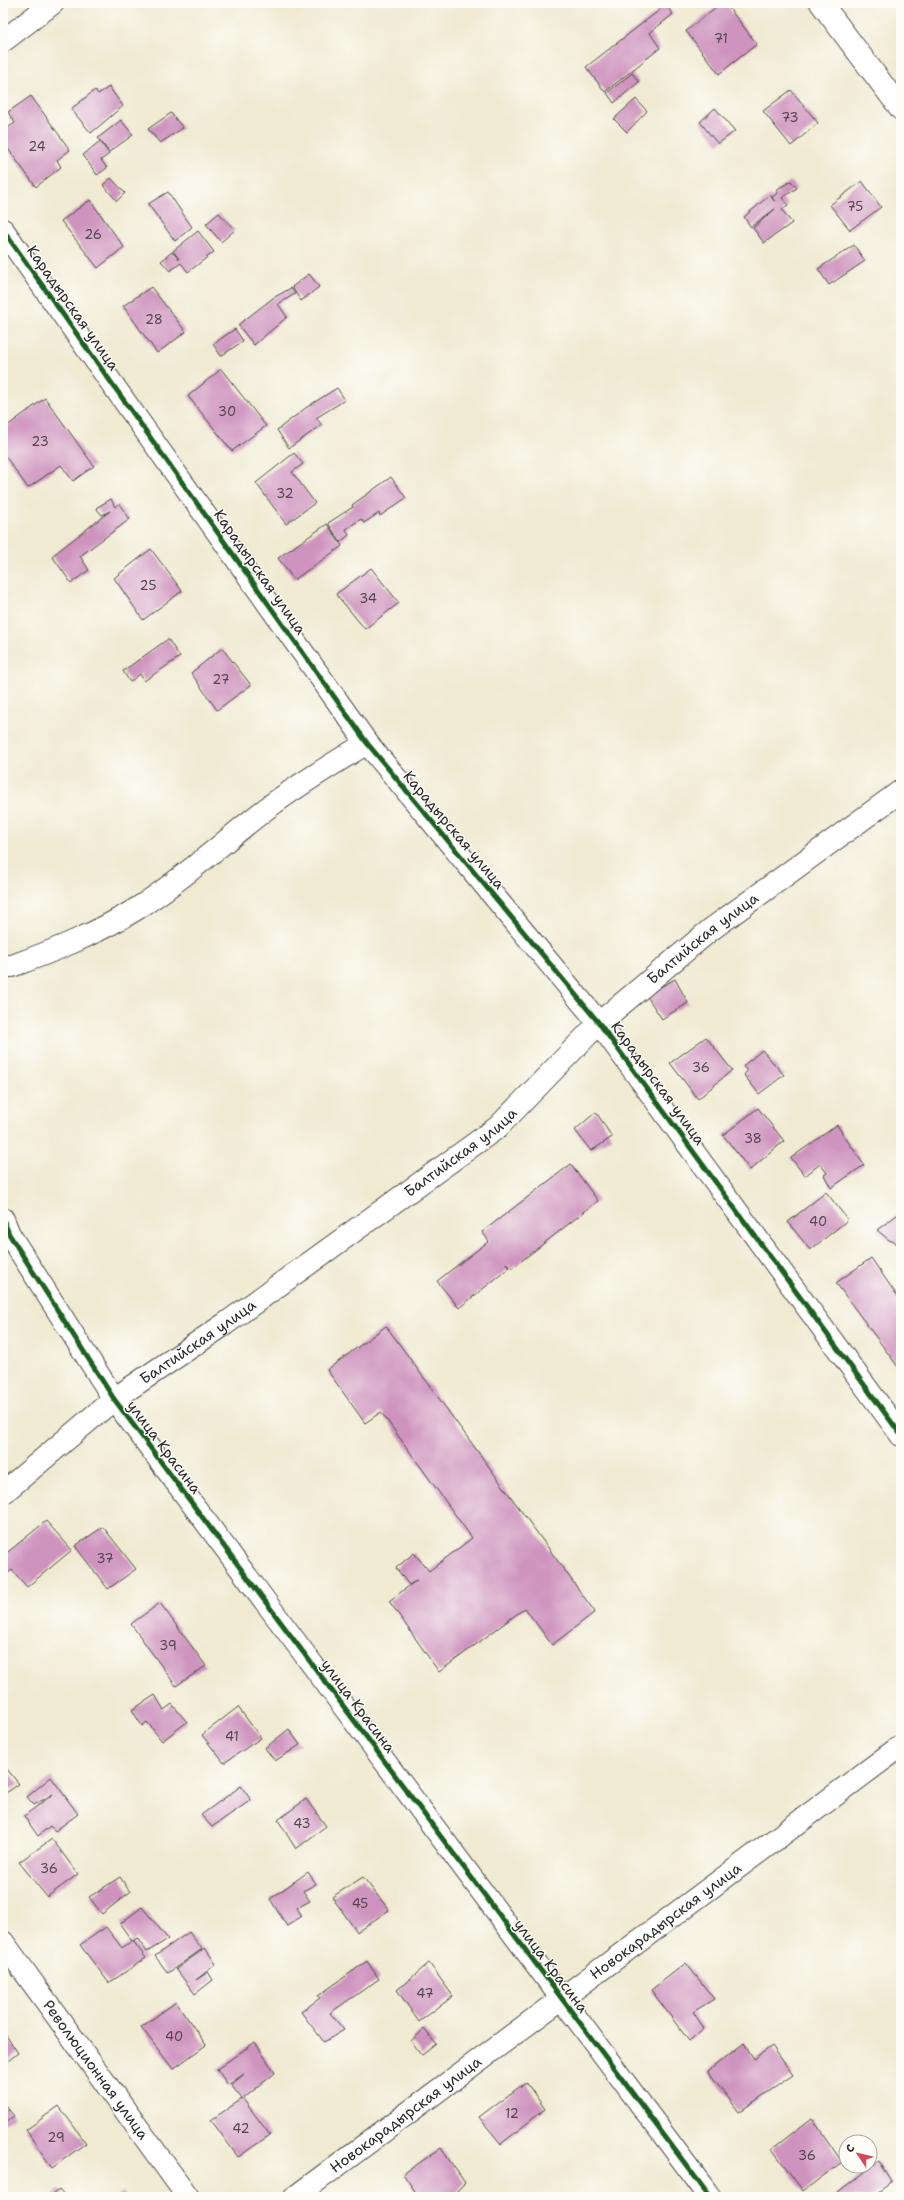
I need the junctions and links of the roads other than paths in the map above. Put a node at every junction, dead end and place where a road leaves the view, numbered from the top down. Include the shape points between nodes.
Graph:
1 (53, 3) edge
2 (821, 3) edge
3 (3, 41) edge
4 (901, 109) edge
5 (3, 230) edge
6 (367, 743) junction
7 (901, 791) edge
8 (3, 966) edge
9 (599, 1024) junction
10 (3, 1219) edge
11 (114, 1398) junction
12 (901, 1435) edge
13 (3, 1493) edge
14 (901, 1746) edge
15 (3, 1942) edge
16 (561, 1999) junction
17 (188, 2197) edge
18 (295, 2197) edge
19 (710, 2197) edge

1 - 3 street
2 - 4 street
5 - 6 street, Карадырская улица
6 - 8 street via 270,806 138,908 70,945 12,966
6 - 9 street, Карадырская улица
7 - 9 street, Балтийская улица via 709,931
9 - 11 street, Балтийская улица via 498,1127 225,1324
9 - 12 street, Карадырская улица
10 - 11 street, улица Красина via 9,1234
11 - 13 street, Балтийская улица
11 - 16 street, улица Красина
14 - 16 street, Новокарадырская улица
15 - 17 street, Революционная улица
16 - 18 street, Новокарадырская улица
16 - 19 street, улица Красина

